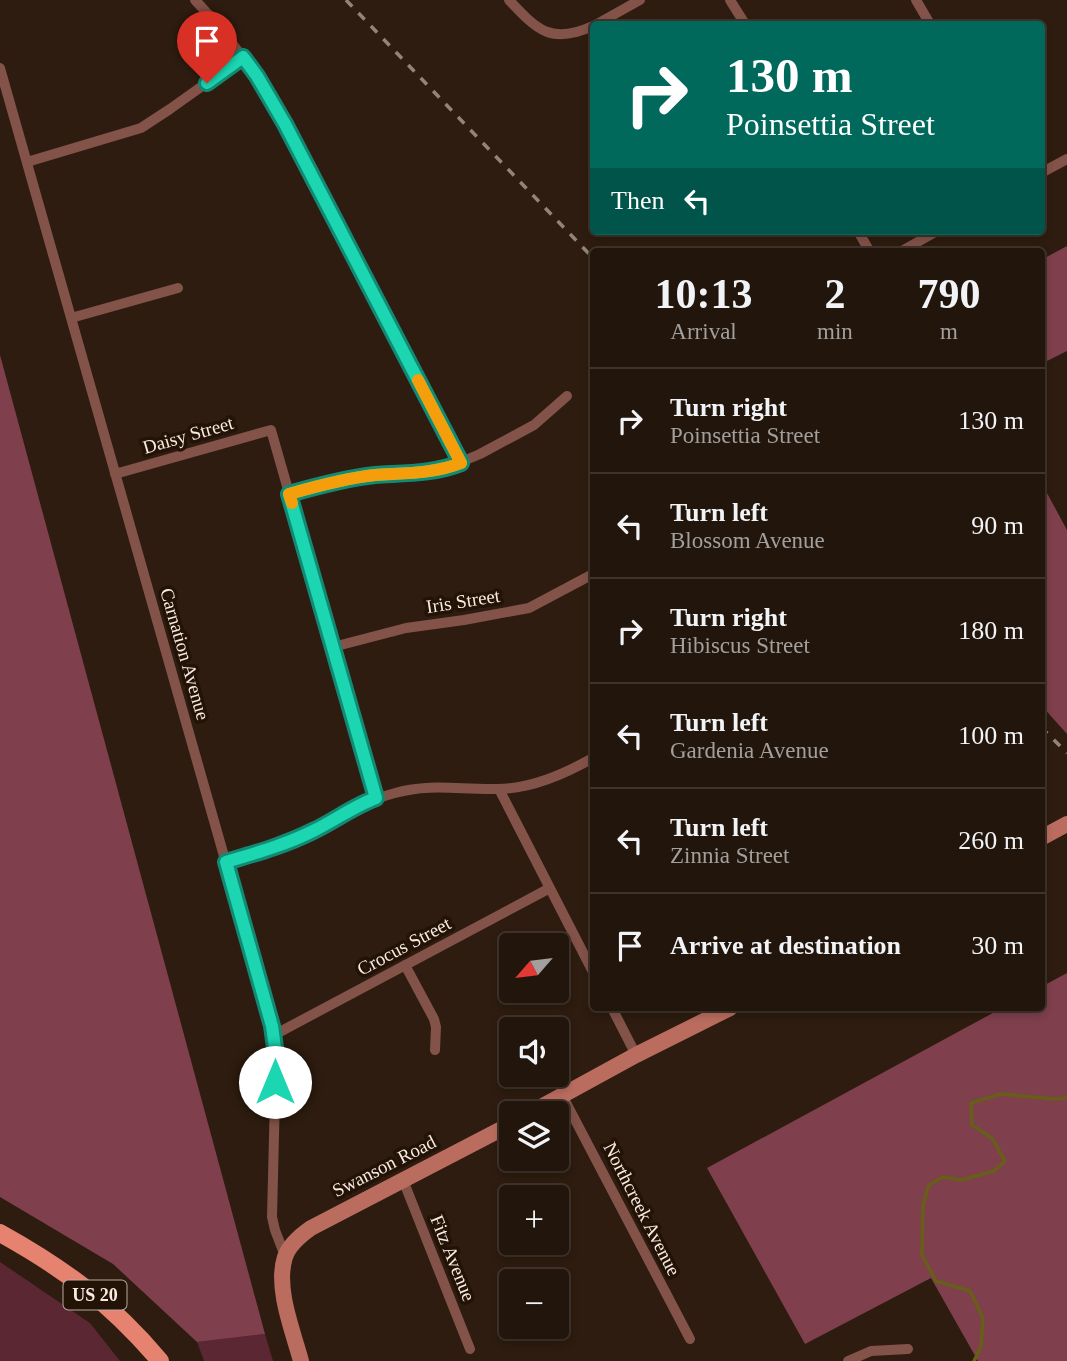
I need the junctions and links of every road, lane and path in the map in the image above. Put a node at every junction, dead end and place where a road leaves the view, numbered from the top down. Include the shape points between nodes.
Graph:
1 (195, 0) edge
2 (509, 0) edge
3 (640, 0) edge
4 (730, 0) edge
5 (916, 0) edge
6 (602, 21) edge
7 (743, 21) edge
8 (928, 21) edge
9 (590, 27) edge
10 (243, 57) junction
11 (0, 68) edge
12 (1067, 159) edge
13 (27, 162) junction
14 (1045, 171) edge
15 (930, 235) edge
16 (907, 248) edge
17 (178, 288) dead end
18 (71, 318) junction
19 (567, 396) dead end
20 (461, 463) junction
21 (115, 474) junction
22 (289, 494) junction
23 (590, 576) edge
24 (333, 647) junction
25 (590, 759) edge
26 (499, 789) junction
27 (376, 798) junction
28 (1067, 824) edge
29 (1045, 836) edge
30 (226, 862) junction
31 (550, 888) junction
32 (405, 965) junction
33 (590, 966) edge
34 (614, 1011) edge
35 (724, 1011) edge
36 (274, 1035) junction
37 (435, 1050) dead end
38 (636, 1055) junction
39 (562, 1095) junction
40 (551, 1101) edge
41 (499, 1130) edge
42 (403, 1180) junction
43 (0, 1233) edge
44 (285, 1256) junction
45 (690, 1339) dead end
46 (470, 1349) dead end
47 (908, 1349) dead end
48 (160, 1361) edge
49 (301, 1361) edge
50 (848, 1361) edge

1 - 10 street
2 - 9 street via 536,27 552,34 567,35
3 - 6 street
4 - 7 street
5 - 8 street
10 - 13 street via 141,128
10 - 20 street via 285,124
11 - 13 street, Carnation Avenue
12 - 14 street
13 - 18 street, Carnation Avenue
15 - 16 street
17 - 18 street
18 - 21 street, Carnation Avenue
19 - 20 street via 534,425
20 - 22 street via 346,480
21 - 22 street, Daisy Street via 271,430
21 - 30 street, Carnation Avenue
22 - 24 street
23 - 24 street, Iris Street via 529,608 406,628
24 - 27 street
25 - 26 street via 551,778
26 - 27 street via 433,786
26 - 31 street
27 - 30 street via 300,837
28 - 29 street
30 - 36 street, Carnation Avenue
31 - 32 street, Crocus Street
31 - 33 street
32 - 36 street, Crocus Street
32 - 37 street via 434,1019
34 - 38 street
35 - 38 street
36 - 44 street, Carnation Avenue via 272,1217
38 - 39 street
39 - 40 street
39 - 45 street, Northcreek Avenue
41 - 42 street, Swanson Road
42 - 44 street, Swanson Road via 311,1228
42 - 46 street, Fitz Avenue
43 - 48 main road, US 20 via 95,1295
44 - 49 street via 283,1290
47 - 50 street via 871,1351

